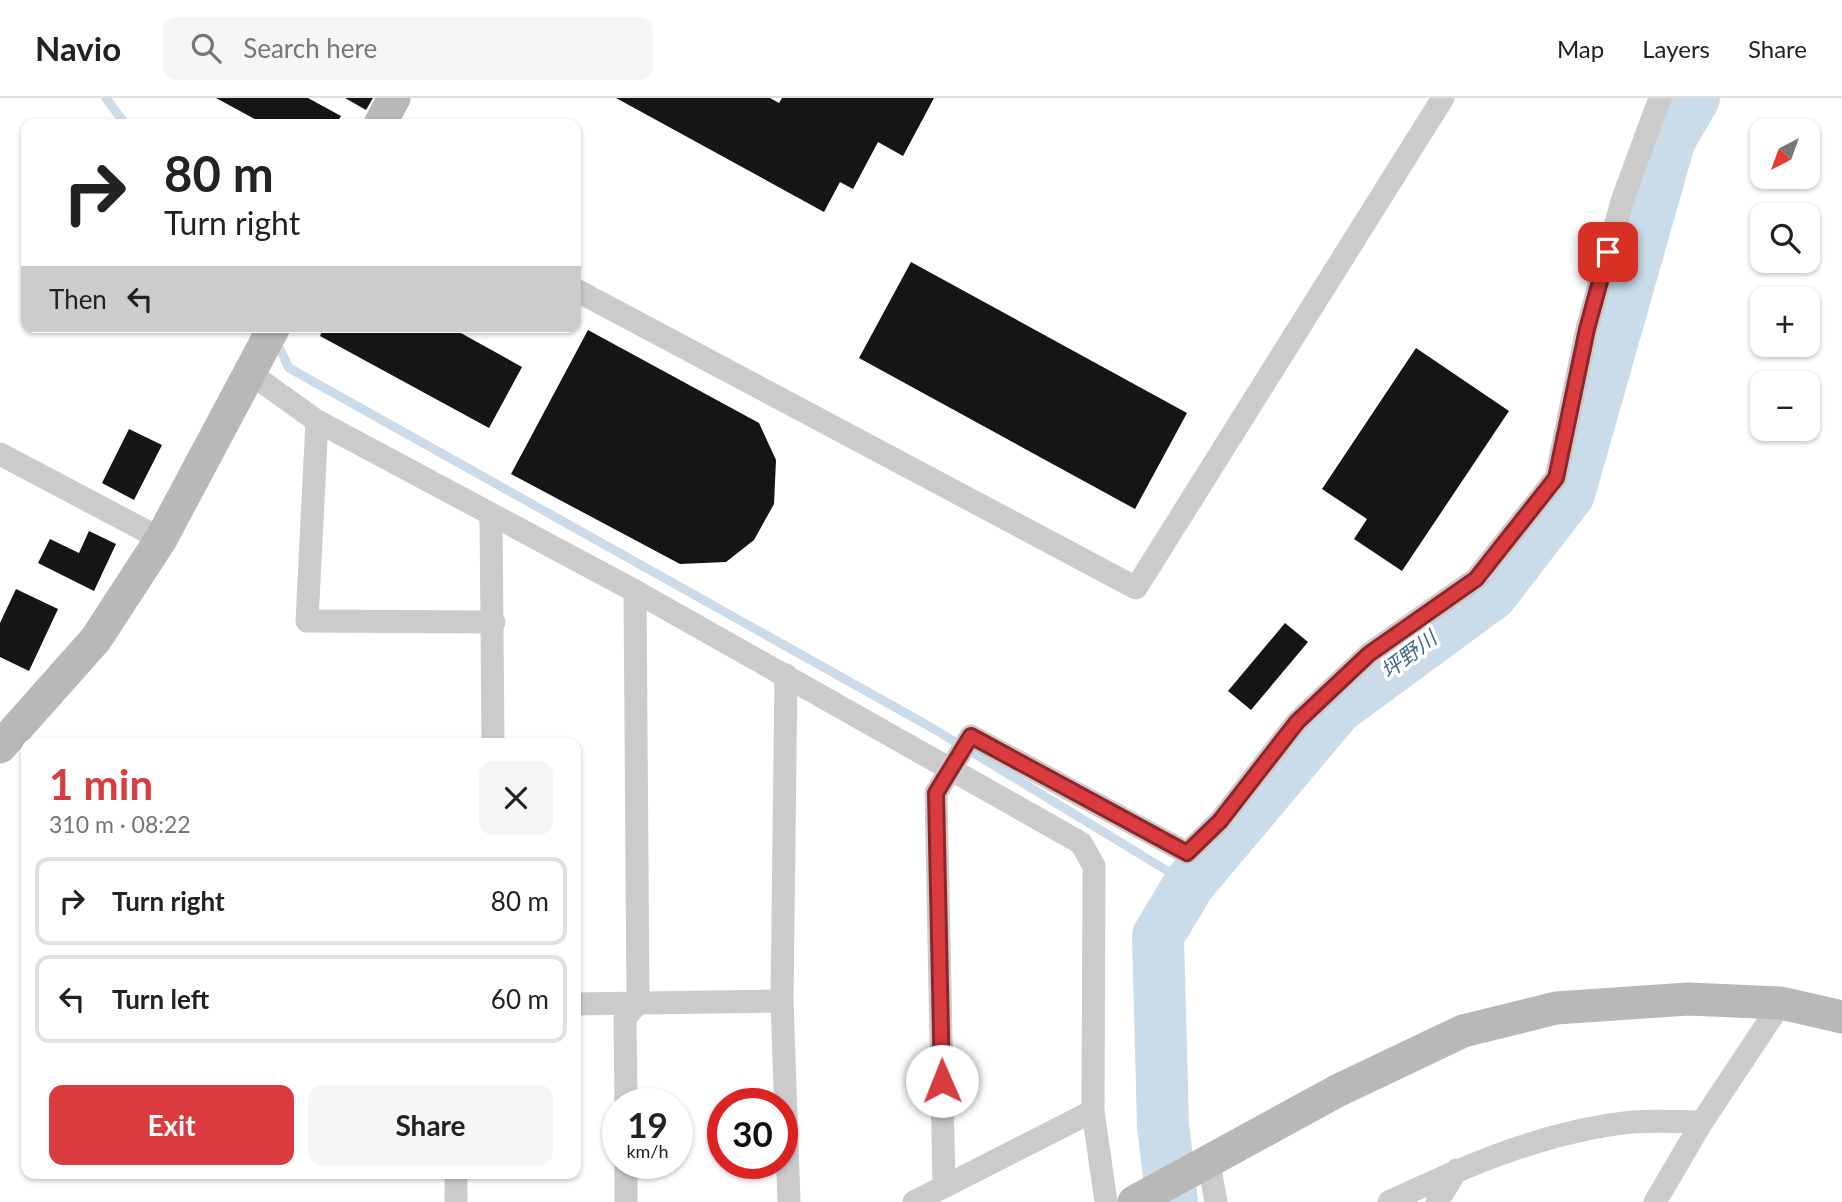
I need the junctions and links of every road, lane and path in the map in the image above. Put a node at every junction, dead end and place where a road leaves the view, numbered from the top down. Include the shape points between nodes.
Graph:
1 (394, 98) edge
2 (1443, 98) edge
3 (1660, 98) edge
4 (383, 119) edge
5 (581, 293) edge
6 (271, 333) edge
7 (250, 373) junction
8 (317, 421) junction
9 (0, 453) edge
10 (491, 515) junction
11 (161, 540) junction
12 (635, 591) junction
13 (494, 622) junction
14 (786, 676) junction
15 (493, 738) edge
16 (0, 747) edge
17 (950, 771) junction
18 (782, 1001) junction
19 (638, 1003) junction
20 (1781, 1003) junction
21 (581, 1004) edge
22 (1842, 1017) edge
23 (626, 1088) edge
24 (1093, 1111) junction
25 (1702, 1122) junction
26 (1199, 1168) junction
27 (1457, 1170) junction
28 (456, 1179) edge
29 (626, 1179) edge
30 (944, 1185) junction
31 (456, 1202) edge
32 (626, 1202) edge
33 (789, 1202) edge
34 (914, 1202) edge
35 (1106, 1202) edge
36 (1134, 1202) edge
37 (1216, 1202) edge
38 (1389, 1202) edge
39 (1437, 1202) edge
40 (1655, 1202) edge

1 - 4 street
2 - 5 street via 1136,588
3 - 17 street via 1604,265 1556,478 1476,579 1369,654 1297,722 1220,821 1187,853 971,736
6 - 7 street
7 - 8 street
7 - 11 street
8 - 10 street
8 - 13 street via 307,621
9 - 11 street
10 - 12 street
10 - 13 street
11 - 16 street via 96,639
12 - 14 street
12 - 19 street
13 - 15 street
14 - 17 street
14 - 18 street
17 - 24 street via 1081,843 1094,866
17 - 30 street via 936,793
18 - 19 street
18 - 33 street
19 - 21 street
19 - 23 street via 625,1018
20 - 22 street
20 - 25 street
20 - 26 street via 1688,999 1556,1008 1463,1031 1337,1091
24 - 30 street
24 - 35 street
25 - 27 street via 1633,1122 1541,1139
25 - 40 street
26 - 36 street
26 - 37 street
27 - 38 street
27 - 39 street
28 - 31 street
29 - 32 street
30 - 34 street

